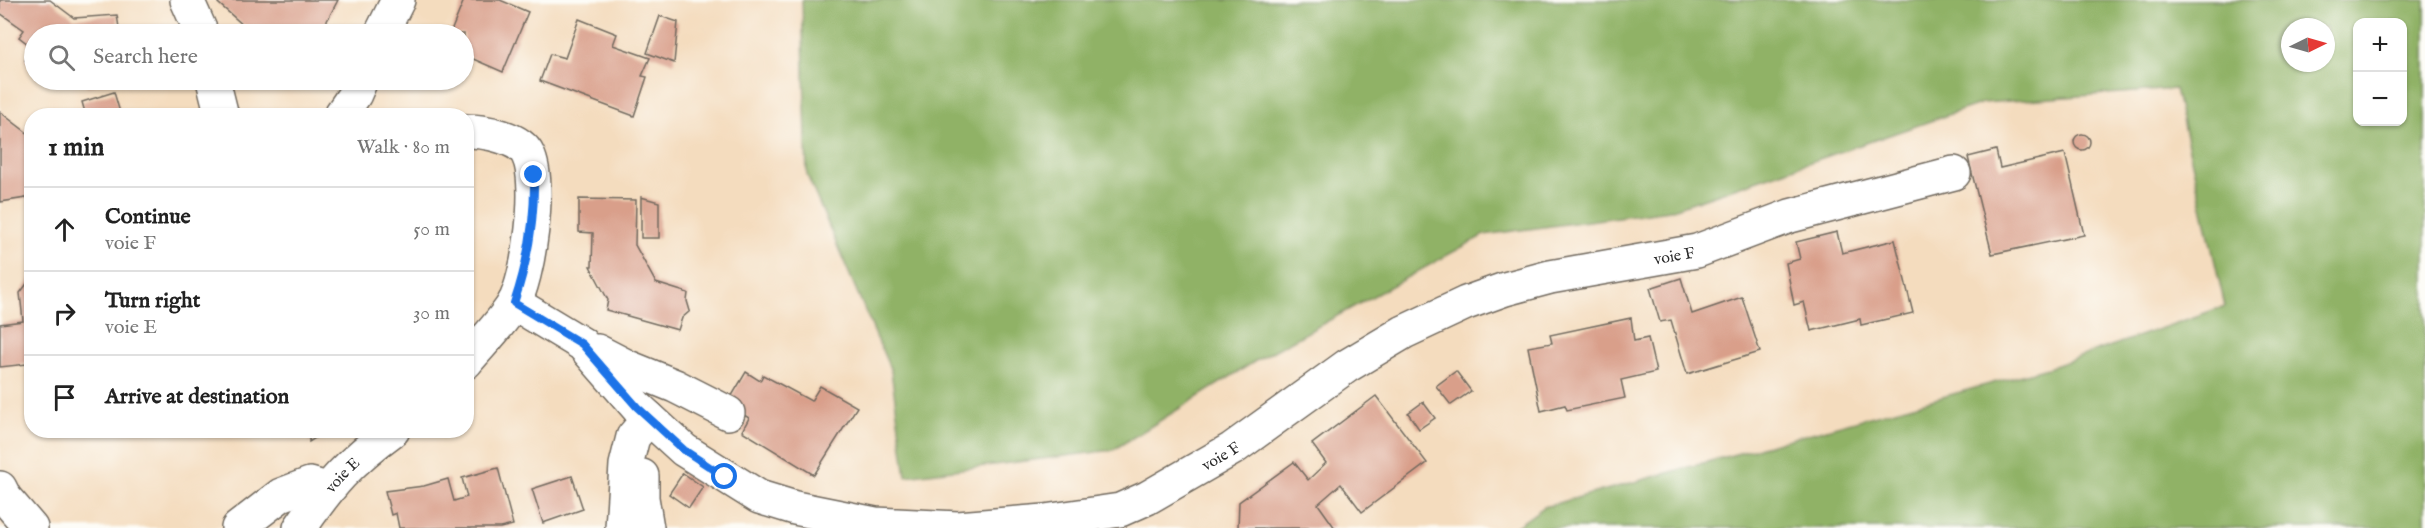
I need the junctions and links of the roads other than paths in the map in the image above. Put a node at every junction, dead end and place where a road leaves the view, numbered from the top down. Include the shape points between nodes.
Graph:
1 (187, 0) edge
2 (398, 0) edge
3 (198, 24) edge
4 (386, 24) edge
5 (216, 90) edge
6 (357, 90) edge
7 (220, 108) edge
8 (345, 108) edge
9 (474, 131) edge
10 (1954, 174) dead end
11 (514, 303) junction
12 (582, 344) junction
13 (474, 352) edge
14 (729, 414) dead end
15 (644, 424) junction
16 (382, 438) edge
17 (0, 488) edge
18 (327, 489) junction
19 (31, 528) edge
20 (238, 528) edge
21 (300, 528) edge
22 (622, 528) edge
23 (647, 528) edge

1 - 3 street
2 - 4 street
5 - 7 street
6 - 8 street
9 - 11 street via 506,137 528,153 534,175 535,206
10 - 15 street, voie F via 1790,216 1697,251 1550,277 1466,303 1431,317 1347,366 1194,473 1120,510 1095,515 958,528 875,524 795,508 759,497
11 - 12 street, voie F
11 - 13 street
12 - 14 street
12 - 15 street, voie F
15 - 22 street via 633,437 626,465
15 - 23 street via 642,498
16 - 18 street, voie E
17 - 19 street
18 - 20 street via 310,484 281,495
18 - 21 street, voie E

